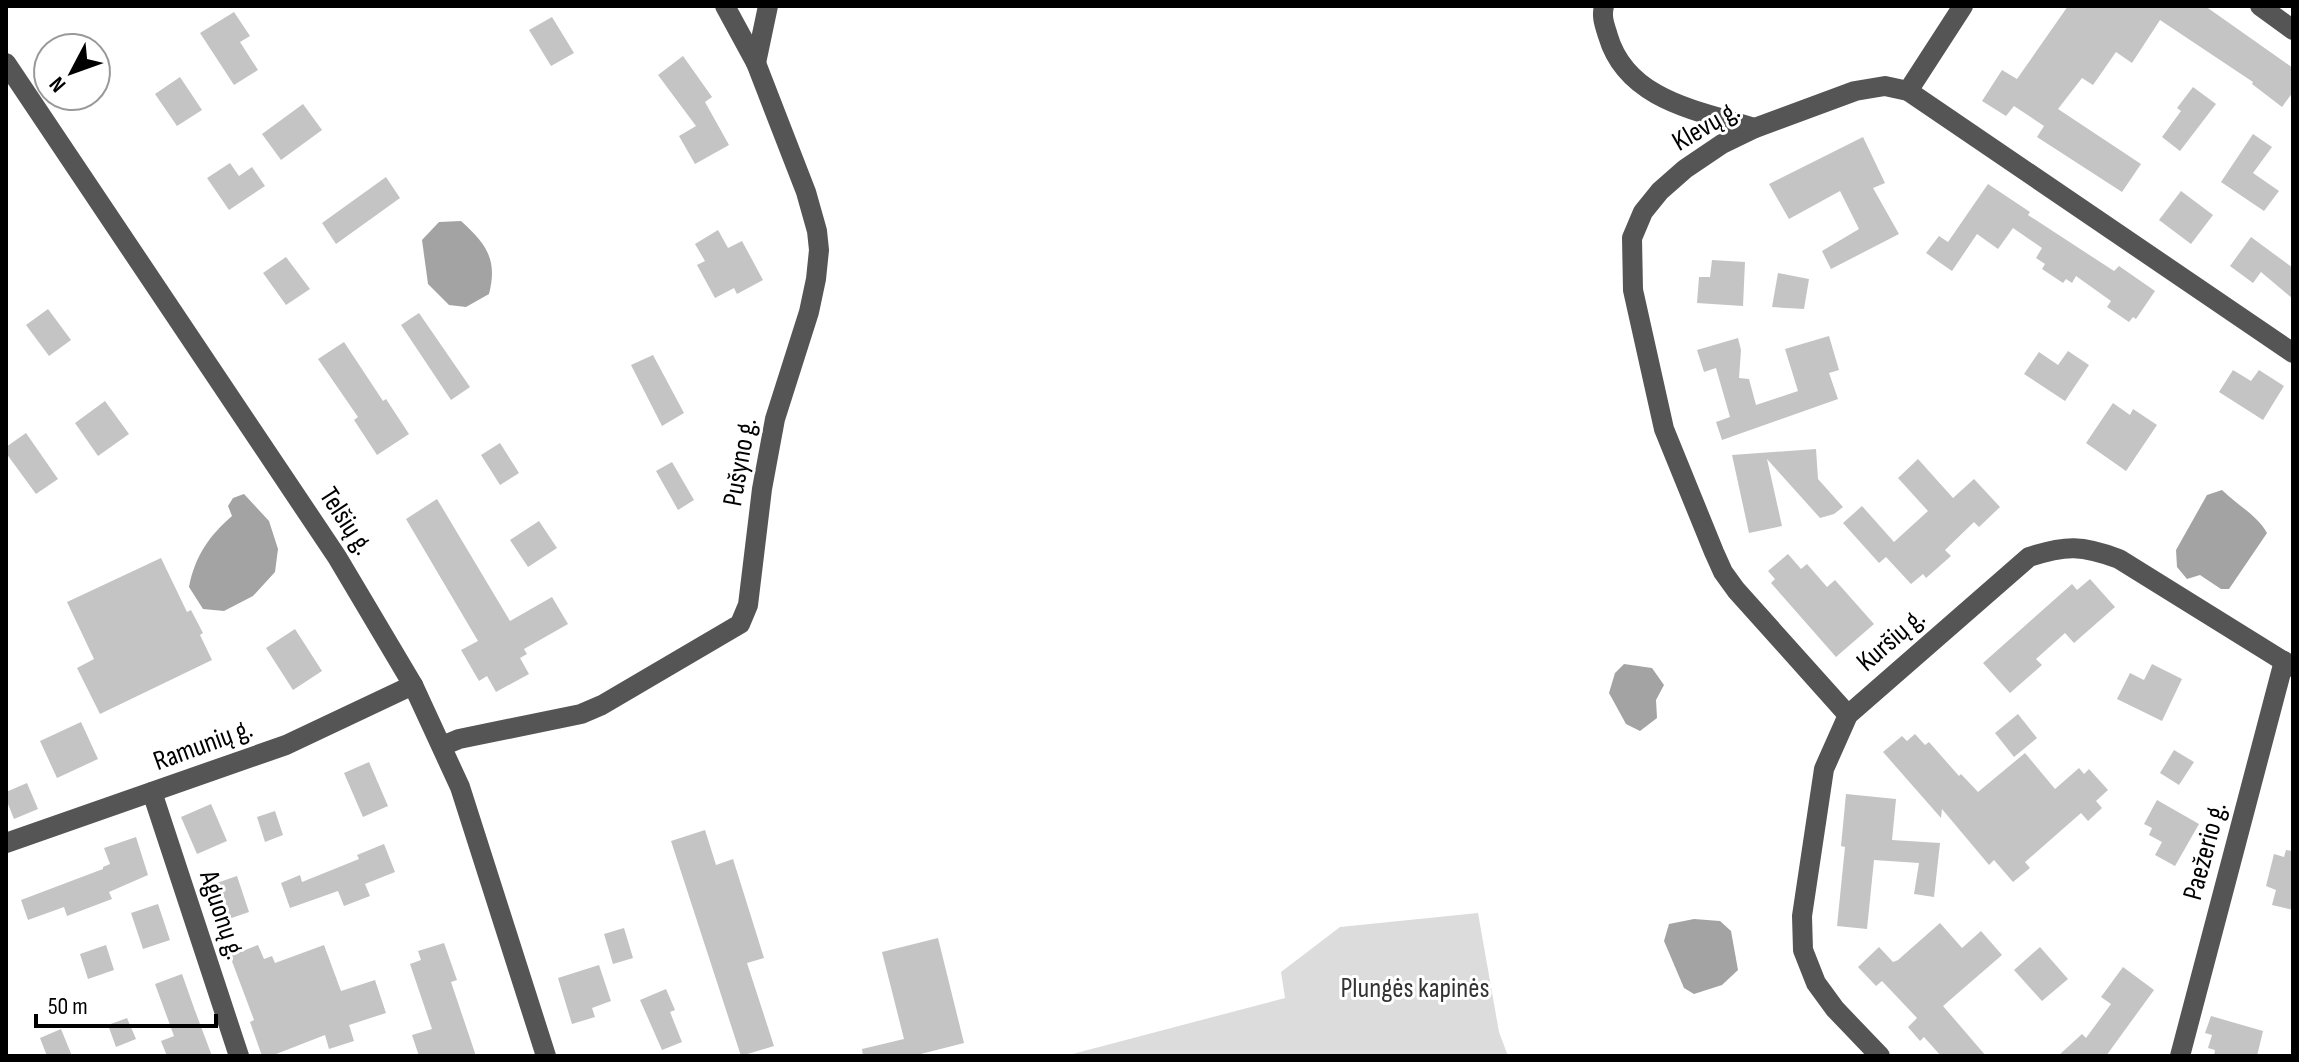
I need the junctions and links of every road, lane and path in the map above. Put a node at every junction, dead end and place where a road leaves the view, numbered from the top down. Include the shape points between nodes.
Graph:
1 (725, 6) edge
2 (768, 6) edge
3 (1604, 6) edge
4 (1963, 6) edge
5 (2260, 6) edge
6 (2293, 30) edge
7 (6, 63) edge
8 (756, 63) junction
9 (1908, 91) junction
10 (1755, 128) junction
11 (2293, 353) edge
12 (2288, 664) edge
13 (413, 685) junction
14 (1848, 715) junction
15 (442, 746) junction
16 (152, 792) junction
17 (6, 843) edge
18 (239, 1056) edge
19 (546, 1056) edge
20 (1880, 1056) edge
21 (2180, 1056) edge

1 - 8 street, Pušyno g.
2 - 8 street
3 - 10 street via 1612,48 1634,80 1669,102
4 - 9 street
5 - 6 street
7 - 13 street, Telšių g. via 337,557
8 - 15 street, Pušyno g. via 806,192 819,250 809,312 775,419 748,605 740,624 581,714
9 - 10 street, Klevų g. via 1885,86 1855,91
9 - 11 street
10 - 14 street, Klevų g. via 1685,169 1643,212 1632,238 1633,290 1664,429 1723,572
12 - 14 street, Kuršių g. via 2119,559 2089,548 2059,548 2029,557
12 - 21 street, Paežerio g.
13 - 15 street, Telšių g.
13 - 16 street, Ramunių g. via 286,745
14 - 20 street, Kuršių g. via 1824,769 1802,916 1803,950 1816,983
15 - 19 street, Telšių g. via 460,787
16 - 17 street, Ramunių g.
16 - 18 street, Aguonų g.

